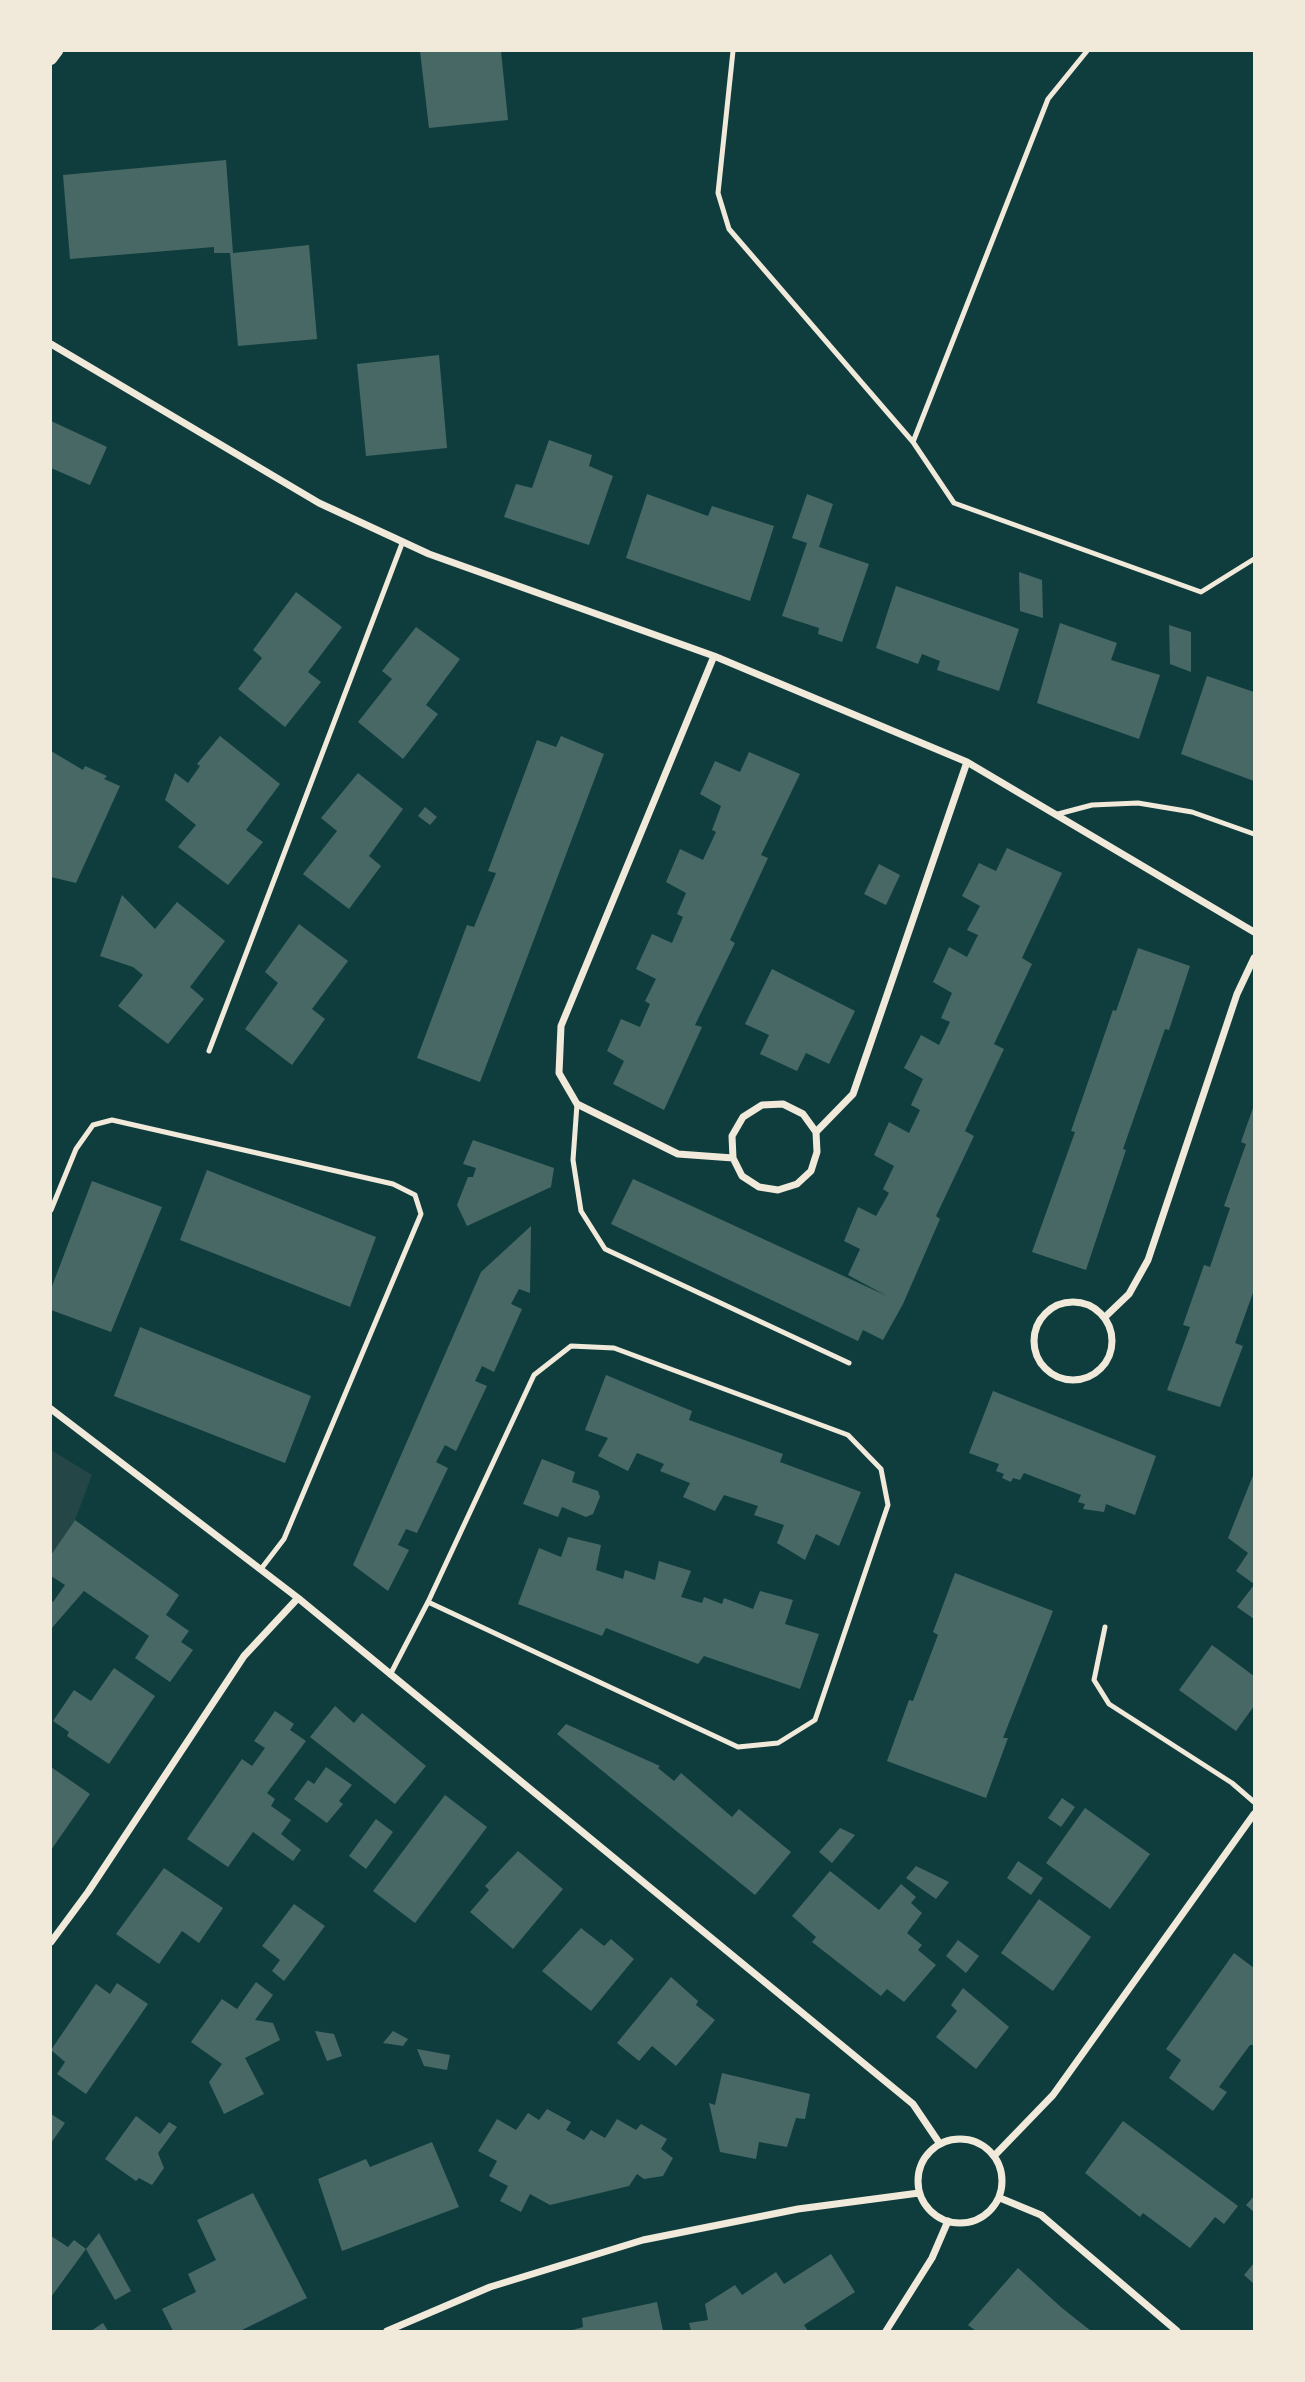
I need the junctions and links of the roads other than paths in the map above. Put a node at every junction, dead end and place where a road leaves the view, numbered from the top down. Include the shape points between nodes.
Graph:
1 (57, 51) edge
2 (733, 51) edge
3 (1087, 51) edge
4 (51, 59) edge
5 (51, 344) edge
6 (913, 442) junction
7 (403, 541) junction
8 (1254, 559) edge
9 (714, 656) junction
10 (967, 762) junction
11 (1058, 814) junction
12 (1254, 834) edge
13 (1254, 932) edge
14 (1254, 958) edge
15 (209, 1051) dead end
16 (577, 1104) junction
17 (816, 1132) junction
18 (733, 1158) junction
19 (51, 1210) edge
20 (1105, 1317) junction
21 (849, 1363) dead end
22 (51, 1409) edge
23 (261, 1569) junction
24 (298, 1598) junction
25 (428, 1602) junction
26 (1105, 1627) dead end
27 (390, 1675) junction
28 (1254, 1802) edge
29 (1254, 1814) edge
30 (51, 1942) edge
31 (940, 2144) junction
32 (995, 2155) junction
33 (919, 2193) junction
34 (1000, 2198) junction
35 (948, 2221) junction
36 (387, 2331) edge
37 (886, 2331) edge
38 (1177, 2331) edge

1 - 4 street
2 - 6 lane via 718,193 729,229
3 - 6 lane via 1048,99
5 - 7 street via 319,503
6 - 8 lane via 954,503 1201,592
7 - 9 street
7 - 15 lane
9 - 10 street
9 - 16 street via 561,1027 559,1073
10 - 11 street
10 - 17 street via 853,1094
11 - 12 lane via 1092,805 1138,803 1192,812
11 - 13 street
14 - 20 street via 1237,994 1148,1260 1129,1294
16 - 18 street via 678,1154
16 - 21 lane via 573,1160 581,1211 605,1250
17 - 18 street via 803,1114 783,1104 762,1105 743,1117 732,1136
17 - 18 street via 817,1152 811,1171 797,1184 778,1190 759,1187 742,1176
19 - 23 lane via 76,1149 93,1125 112,1120 393,1184 415,1195 421,1214 284,1539
20 - 20 street via 1084,1303 1059,1304 1049,1312 1040,1321 1034,1345 1044,1368 1066,1381 1091,1377 1109,1359 1113,1337
22 - 23 street
23 - 24 street
24 - 27 street
24 - 30 street via 244,1656
25 - 25 lane via 534,1375 571,1346 614,1348 848,1435 881,1469 888,1505 815,1720 778,1743 737,1747
25 - 27 lane
26 - 28 lane via 1094,1680 1109,1704
27 - 31 street via 913,2104
29 - 32 street via 1053,2095
31 - 32 street via 969,2139
31 - 33 street via 930,2150 919,2170
32 - 34 street via 1003,2183
33 - 35 street via 935,2215
33 - 36 street via 798,2209 643,2240 490,2287
34 - 35 street via 983,2217
34 - 38 street via 1041,2215
35 - 37 street via 932,2258

